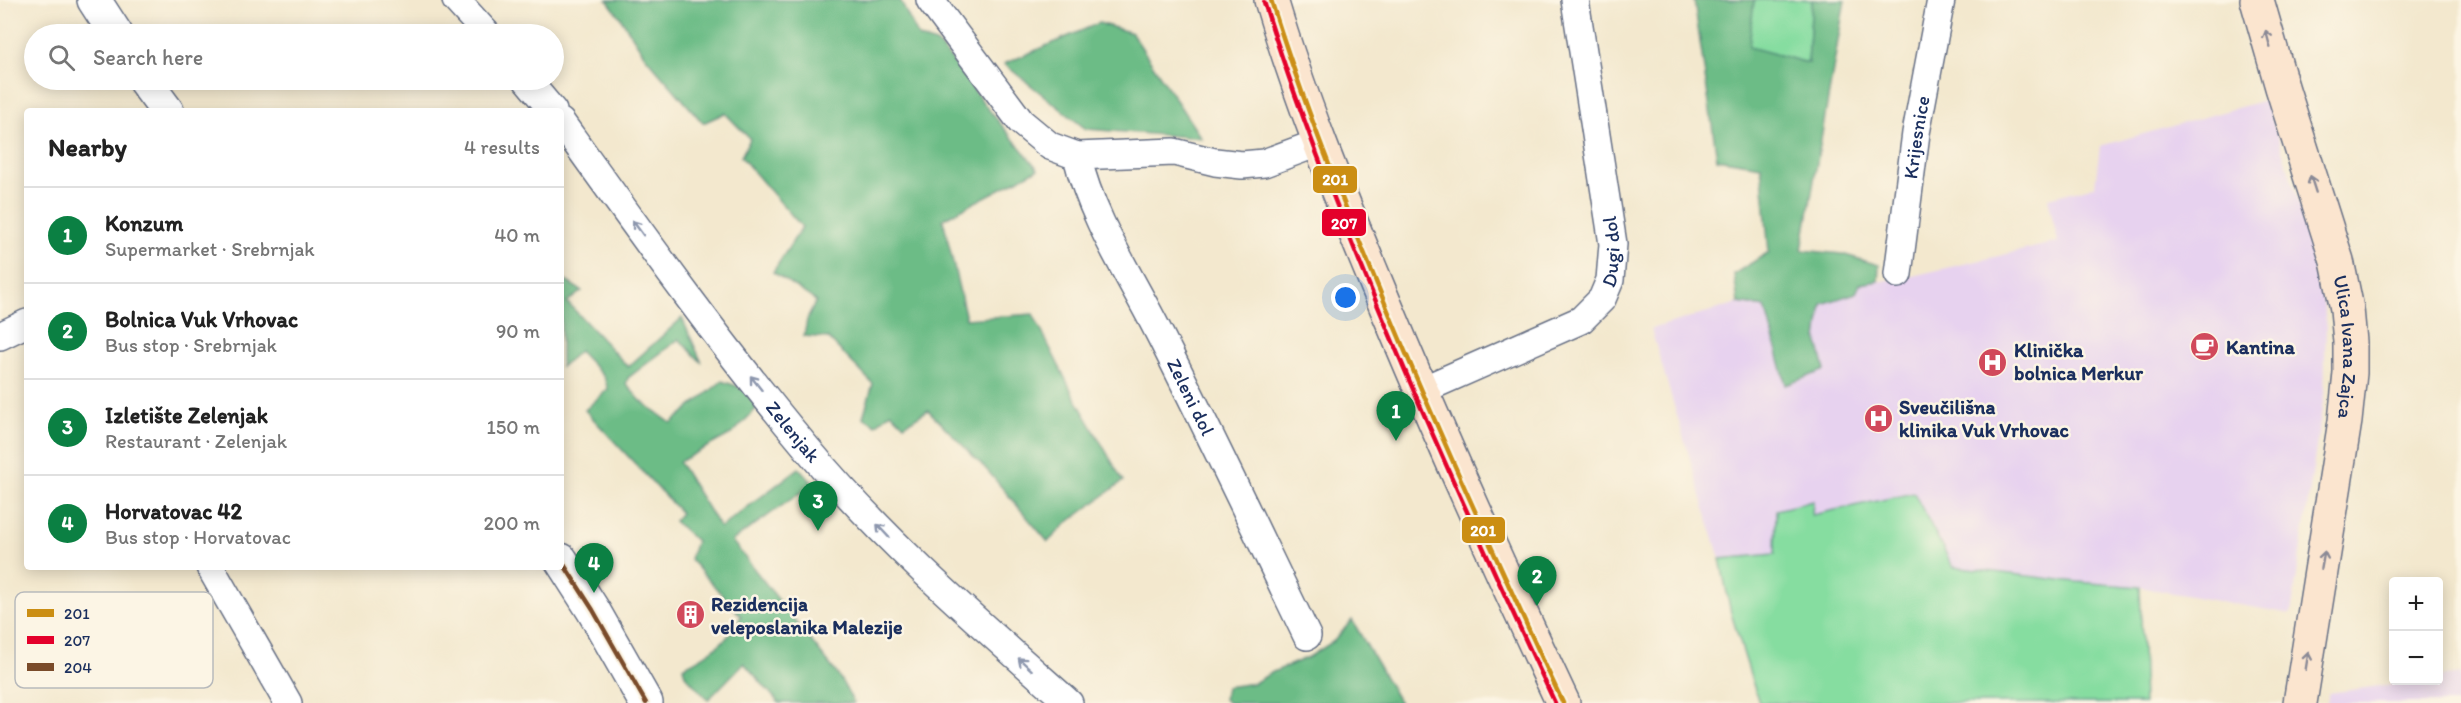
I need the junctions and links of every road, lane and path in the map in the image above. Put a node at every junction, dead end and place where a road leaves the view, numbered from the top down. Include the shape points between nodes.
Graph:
1 (94, 0) edge
2 (456, 0) edge
3 (930, 0) edge
4 (1271, 0) edge
5 (1575, 0) edge
6 (1941, 0) edge
7 (2257, 0) edge
8 (110, 24) edge
9 (478, 24) edge
10 (151, 90) edge
11 (535, 90) edge
12 (165, 108) edge
13 (550, 108) edge
14 (564, 126) edge
15 (1318, 143) junction
16 (1077, 156) junction
17 (1898, 274) dead end
18 (24, 324) edge
19 (0, 336) edge
20 (1420, 391) junction
21 (564, 565) edge
22 (212, 570) edge
23 (1307, 636) dead end
24 (288, 703) edge
25 (646, 703) edge
26 (1069, 703) edge
27 (1563, 703) edge
28 (2300, 703) edge

1 - 8 street
2 - 9 street
3 - 16 street via 1021,122 1050,146
4 - 15 main road
5 - 20 street, Dugi dol via 1613,244 1610,280 1602,299 1581,320
6 - 17 street, Krijesnice via 1916,133
28 -> 7 main road, Ulica Ivana Zajca via 2345,421 2350,342 2337,261
10 - 12 street
11 - 13 street
26 -> 14 street, Zelenjak via 891,538 807,449 670,274
15 - 16 street via 1264,163 1242,165 1174,152
15 - 20 main road
16 - 23 street, Zeleni dol via 1083,184 1096,214 1159,333
18 - 19 street
20 - 27 main road
21 - 25 street
22 - 24 street

